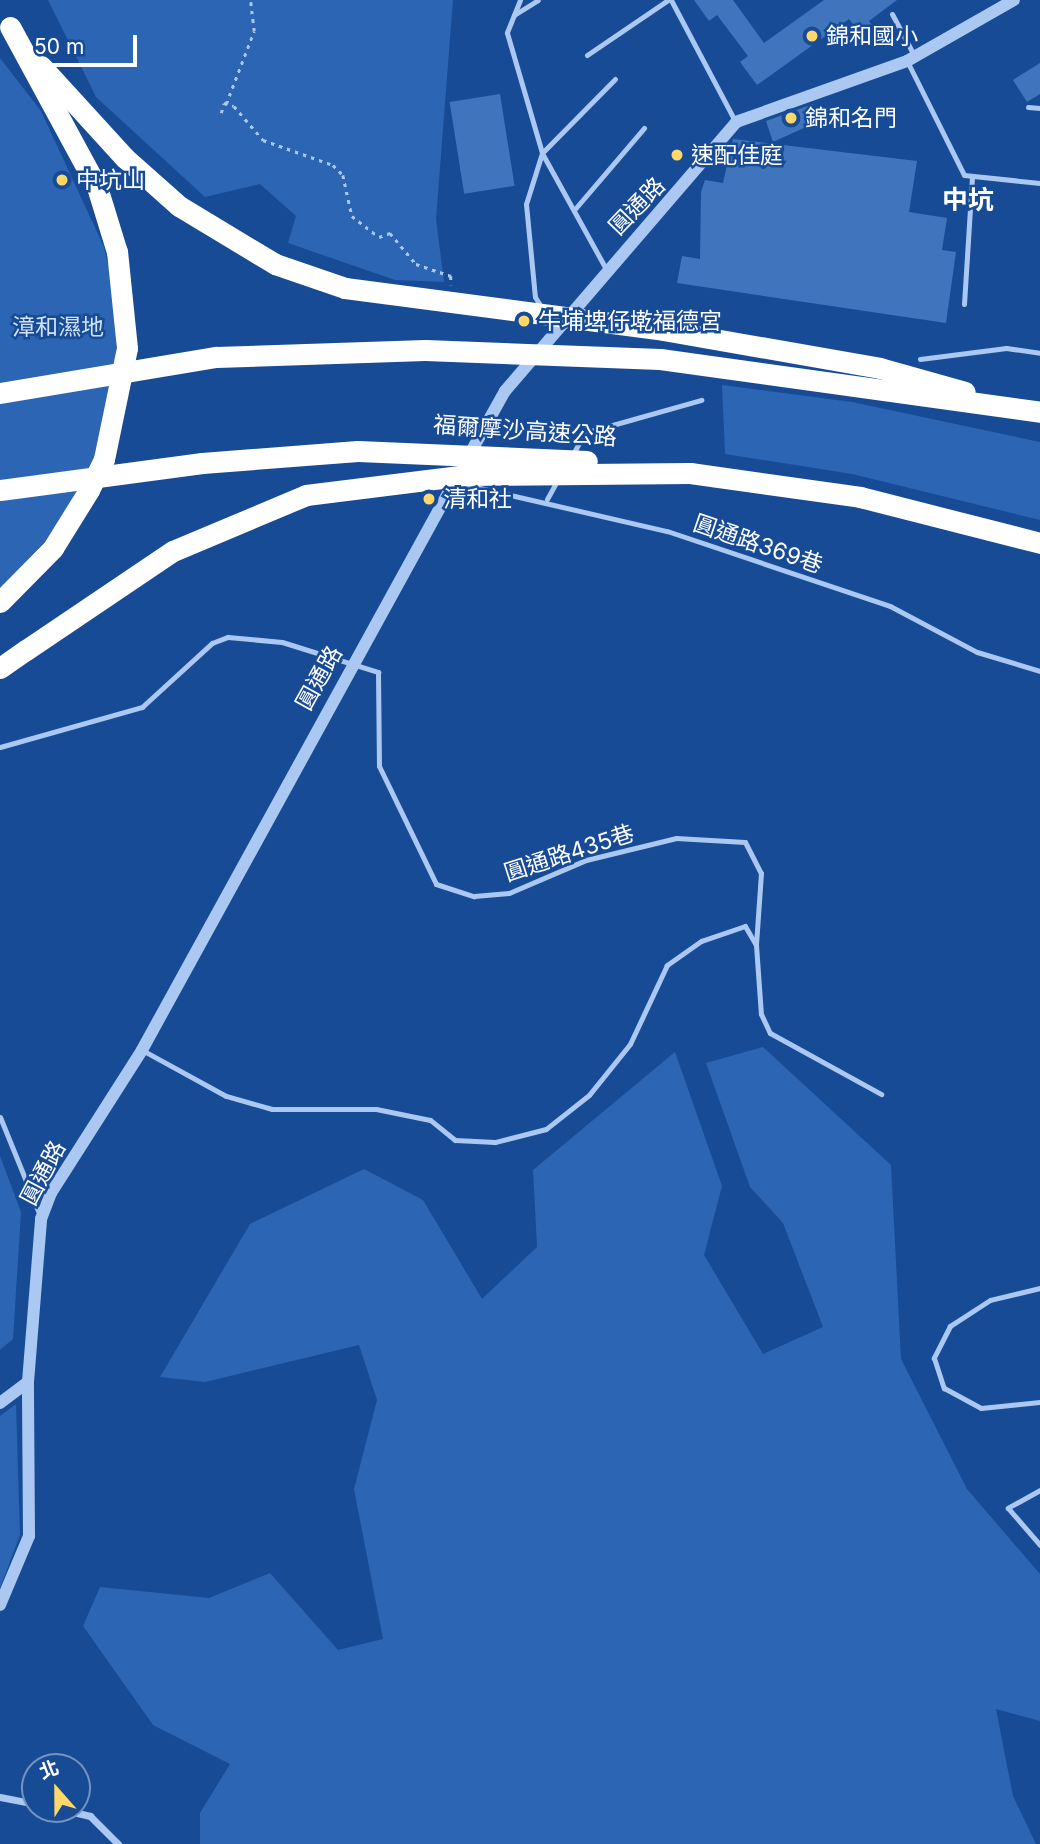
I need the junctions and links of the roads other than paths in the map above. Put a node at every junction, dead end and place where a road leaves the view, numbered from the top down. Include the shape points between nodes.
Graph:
1 (520, 0) edge
2 (538, 0) edge
3 (670, 0) edge
4 (1014, 0) edge
5 (892, 14) dead end
6 (514, 15) junction
7 (5, 20) edge
8 (587, 55) dead end
9 (911, 59) junction
10 (615, 79) dead end
11 (1028, 107) dead end
12 (1040, 108) edge
13 (736, 122) junction
14 (644, 128) dead end
15 (542, 153) junction
16 (972, 176) junction
17 (1040, 183) edge
18 (574, 210) junction
19 (606, 269) junction
20 (964, 304) dead end
21 (556, 328) junction
22 (1040, 353) edge
23 (920, 359) dead end
24 (0, 394) edge
25 (701, 400) dead end
26 (1034, 411) edge
27 (690, 473) junction
28 (454, 482) junction
29 (0, 490) edge
30 (547, 499) junction
31 (1040, 543) edge
32 (0, 602) edge
33 (350, 662) junction
34 (0, 668) edge
35 (1040, 671) edge
36 (0, 747) edge
37 (756, 945) junction
38 (142, 1050) junction
39 (881, 1094) dead end
40 (0, 1117) edge
41 (41, 1219) junction
42 (1040, 1289) edge
43 (28, 1382) junction
44 (1040, 1402) edge
45 (0, 1403) edge
46 (1040, 1490) edge
47 (1039, 1541) edge
48 (0, 1605) edge
49 (0, 1797) edge
50 (21, 1801) edge
51 (91, 1817) edge
52 (118, 1844) edge

1 - 6 lane
2 - 6 lane
3 - 8 lane
3 - 13 lane
4 - 9 street, 圓通路
5 - 9 lane
6 - 15 lane via 507,33
7 - 26 highway, bridge via 124,158 179,206 275,264 345,288 663,330 880,368
7 - 32 highway via 97,187 117,252 127,348 104,459 85,498 53,548
9 - 13 street, 圓通路
9 - 16 lane via 940,132 964,175
10 - 15 lane
11 - 12 lane
13 - 19 street, 圓通路
14 - 18 lane
15 - 18 lane
15 - 21 lane via 526,204 535,297
16 - 17 lane
16 - 20 lane
18 - 19 lane
19 - 21 street, 圓通路
21 - 28 street, 圓通路 via 505,391
22 - 23 lane via 1006,348
24 - 26 highway, bridge via 216,357 425,351 660,359
25 - 30 lane via 584,433
27 - 29 highway, 福爾摩沙高速公路, bridge via 524,455 358,451 202,463
27 - 31 highway, 福爾摩沙高速公路 via 860,497
27 - 34 highway, bridge via 466,475 306,495 173,551
28 - 30 lane, 圓通路369巷
28 - 33 street, 圓通路
30 - 35 lane, 圓通路369巷 via 667,531 890,606 977,652
33 - 36 lane via 311,648 228,637 212,642 142,707
33 - 37 lane, 圓通路435巷 via 378,672 379,766 436,884 474,896 509,893 586,860 677,838 745,842 761,873
33 - 38 street, 圓通路
37 - 38 lane via 745,926 701,941 667,965 630,1044 589,1096 547,1129 495,1142 455,1140 430,1120 376,1109 272,1109 226,1096
37 - 39 lane via 761,1014 769,1033
38 - 41 street, 圓通路
40 - 41 lane
41 - 43 street, 圓通路
42 - 44 lane via 990,1300 950,1326 934,1358 944,1388 981,1408
43 - 45 street
43 - 48 street, 圓通路 via 29,1535
46 - 47 lane via 1008,1508
49 - 50 street
51 - 52 street

